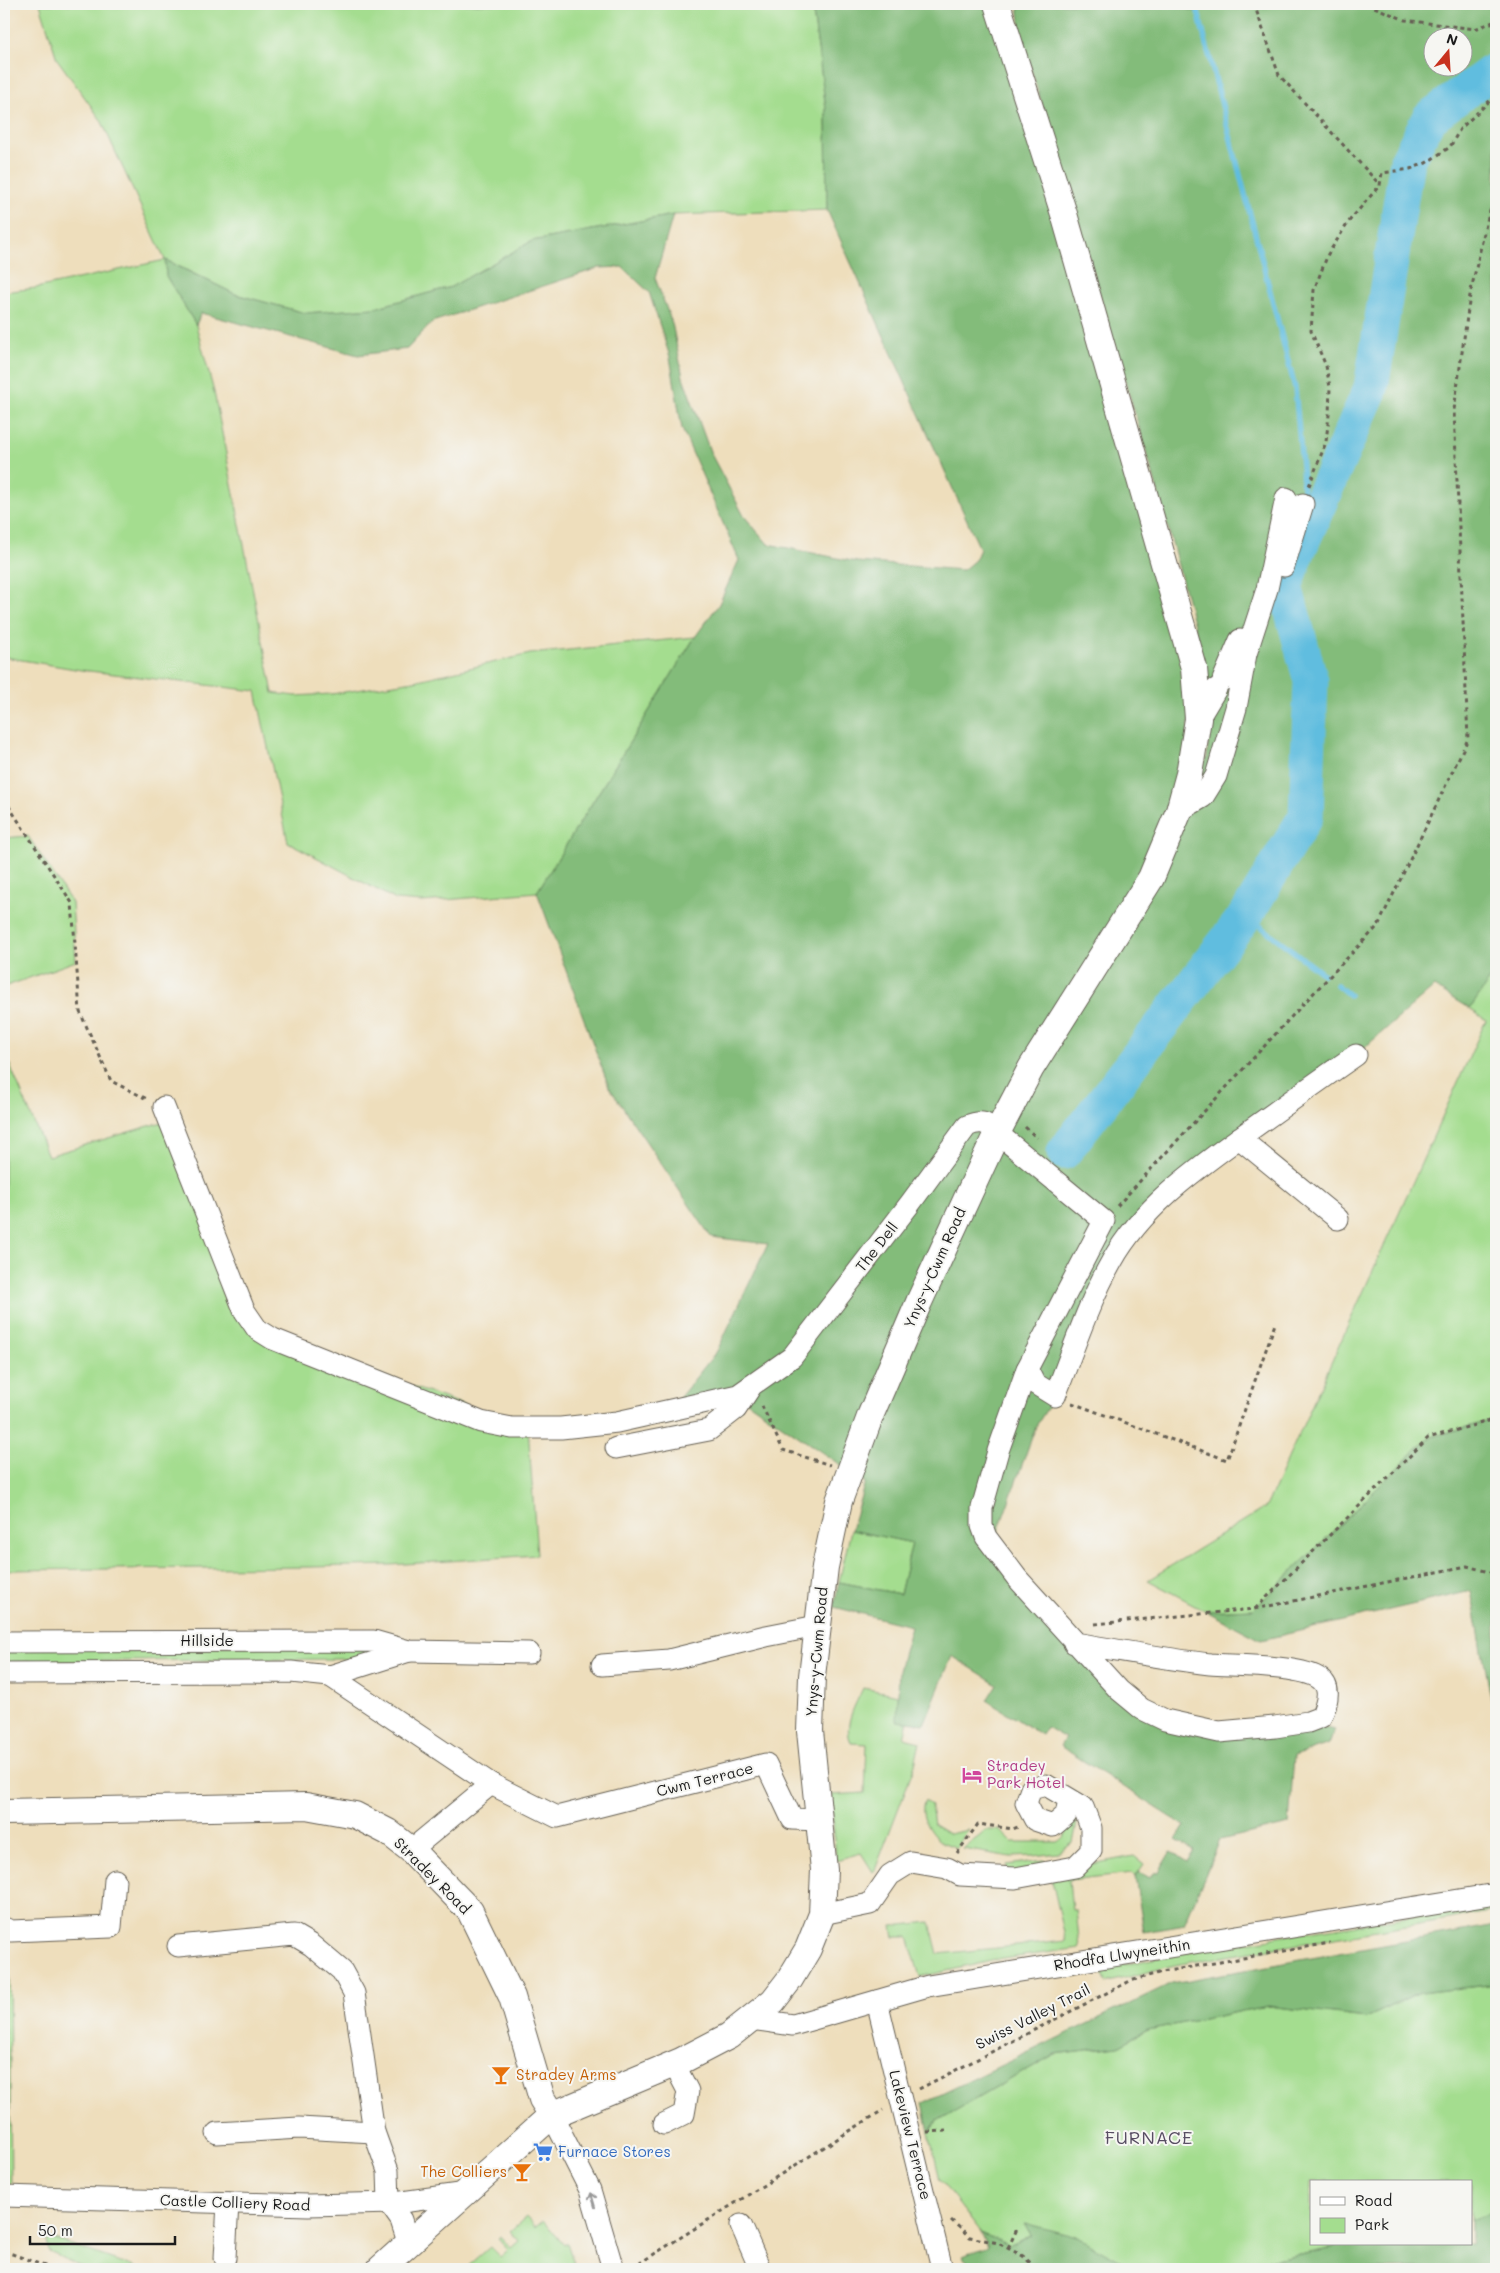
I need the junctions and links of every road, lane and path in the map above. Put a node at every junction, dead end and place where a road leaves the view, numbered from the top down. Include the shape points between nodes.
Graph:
1 (997, 4) edge
2 (1254, 4) edge
3 (1367, 4) edge
4 (1496, 21) edge
5 (1496, 95) edge
6 (1380, 185) junction
7 (1496, 192) edge
8 (1295, 501) joint
9 (1267, 589) junction
10 (1198, 719) junction
11 (4, 799) edge
12 (1179, 811) junction
13 (1356, 1055) dead end
14 (164, 1107) joint
15 (998, 1133) junction
16 (1239, 1138) junction
17 (1338, 1219) dead end
18 (1104, 1221) junction
19 (1275, 1324) dead end
20 (1027, 1369) junction
21 (745, 1390) junction
22 (1055, 1396) junction
23 (1496, 1419) edge
24 (616, 1448) dead end
25 (850, 1472) junction
26 (1496, 1574) edge
27 (1254, 1609) junction
28 (816, 1626) junction
29 (1067, 1635) junction
30 (4, 1642) edge
31 (409, 1651) junction
32 (529, 1653) dead end
33 (602, 1665) dead end
34 (4, 1673) edge
35 (330, 1676) junction
36 (491, 1784) junction
37 (1069, 1799) dead end
38 (4, 1812) edge
39 (557, 1817) joint
40 (820, 1820) junction
41 (1013, 1829) dead end
42 (411, 1850) junction
43 (947, 1868) junction
44 (115, 1880) dead end
45 (1496, 1894) edge
46 (822, 1914) junction
47 (4, 1928) edge
48 (1339, 1942) dead end
49 (178, 1946) dead end
50 (877, 2001) junction
51 (751, 2020) junction
52 (674, 2064) junction
53 (901, 2098) junction
54 (552, 2115) junction
55 (664, 2124) dead end
56 (374, 2132) junction
57 (217, 2133) dead end
58 (466, 2193) junction
59 (4, 2196) edge
60 (228, 2203) junction
61 (389, 2203) junction
62 (928, 2210) junction
63 (742, 2225) dead end
64 (1016, 2229) dead end
65 (409, 2245) junction
66 (1008, 2248) junction
67 (4, 2251) edge
68 (225, 2258) dead end
69 (54, 2269) edge
70 (380, 2269) edge
71 (613, 2269) edge
72 (630, 2269) edge
73 (760, 2269) edge
74 (942, 2269) edge
75 (1037, 2269) edge

1 - 10 main road, Ynys-y-Cwm Road via 1064,214 1194,668
2 - 6 path via 1279,75
3 - 4 path via 1405,20 1475,29
5 - 6 path via 1460,129 1450,147 1426,163 1382,173
6 - 8 path via 1350,220 1328,254 1314,290 1311,331 1326,366 1330,387 1329,415 1326,442
7 - 18 path via 1470,295 1454,410 1468,739 1378,926
8 - 9 street via 1276,584
9 - 10 street via 1220,685
9 - 12 street via 1246,654 1236,708 1216,776 1203,797
10 - 12 main road, Ynys-y-Cwm Road
11 - 14 path via 72,903 80,1012 111,1081
12 - 15 main road, Ynys-y-Cwm Road via 1151,878 1031,1068
13 - 16 street
14 - 21 street via 244,1310 257,1329 273,1339 481,1422 512,1428 561,1428 617,1422
15 - 18 street
15 - 21 street, The Dell via 989,1124 979,1121 967,1126 792,1357
15 - 25 main road, Ynys-y-Cwm Road via 919,1302
16 - 17 street
16 - 22 street via 1176,1186 1143,1219 1113,1259 1094,1296
18 - 20 street
19 - 22 path via 1227,1460
20 - 22 street via 1034,1383
20 - 29 street via 989,1480 982,1508 982,1526 1000,1558
21 - 24 street, The Dell via 736,1409 709,1430
21 - 25 path via 783,1450
23 - 27 path via 1428,1438
25 - 28 main road, Ynys-y-Cwm Road via 839,1501 824,1567
26 - 27 path via 1467,1566
27 - 29 path
28 - 33 street via 669,1660
28 - 40 main road, Ynys-y-Cwm Road via 810,1731
29 - 29 street via 1119,1690 1142,1708 1165,1720 1219,1732 1275,1727 1321,1717 1327,1704 1328,1690 1321,1679 1300,1671 1209,1664
30 - 31 street, Hillside via 374,1641
31 - 32 street, Hillside
31 - 35 street, Hillside
34 - 35 street, Hillside via 291,1672
35 - 36 street, Hillside
36 - 39 street, Hillside
36 - 42 street
37 - 43 street via 1084,1807 1091,1828 1091,1851 1075,1867 1015,1878 960,1875
38 - 42 main road, Stradey Road via 306,1806 355,1815 388,1832
39 - 40 street, Cwm Terrace via 766,1764 792,1819
40 - 46 main road, Ynys-y-Cwm Road via 824,1870
41 - 43 path via 978,1824
42 - 54 main road, Stradey Road via 470,1911 512,1997 542,2099
43 - 46 street via 911,1862 890,1875 870,1904
44 - 47 street via 111,1927 11,1931
45 - 50 street, Rhodfa Llwyneithin via 928,1986
46 - 51 main road, Ynys-y-Cwm Road via 790,1979
48 - 53 path, Swiss Valley Trail via 1162,1972 1130,1981
49 - 56 street via 294,1935 342,1971 354,1993
50 - 51 street, Rhodfa Llwyneithin via 793,2025
50 - 53 street, Lakeview Terrace
51 - 52 main road, Ynys-y-Cwm Road via 729,2036
52 - 54 main road, Ynys-y-Cwm Road
52 - 55 street via 688,2091 684,2114
53 - 62 street, Lakeview Terrace
53 - 72 path, Swiss Valley Trail
54 - 58 main road, Ynys-y-Cwm Road
71 -> 54 street via 590,2190
56 - 57 street via 299,2128
56 - 61 street via 388,2171
58 - 61 street, Castle Colliery Road
58 - 65 main road, Ynys-y-Cwm Road
59 - 60 street, Castle Colliery Road
60 - 61 street, Castle Colliery Road
60 - 68 street
61 - 65 street via 401,2220
62 - 66 path via 951,2220 970,2237
62 - 74 street, Lakeview Terrace via 943,2247
63 - 73 street
64 - 66 path
65 - 70 main road, Ynys-y-Cwm Road
66 - 75 path
67 - 69 path

